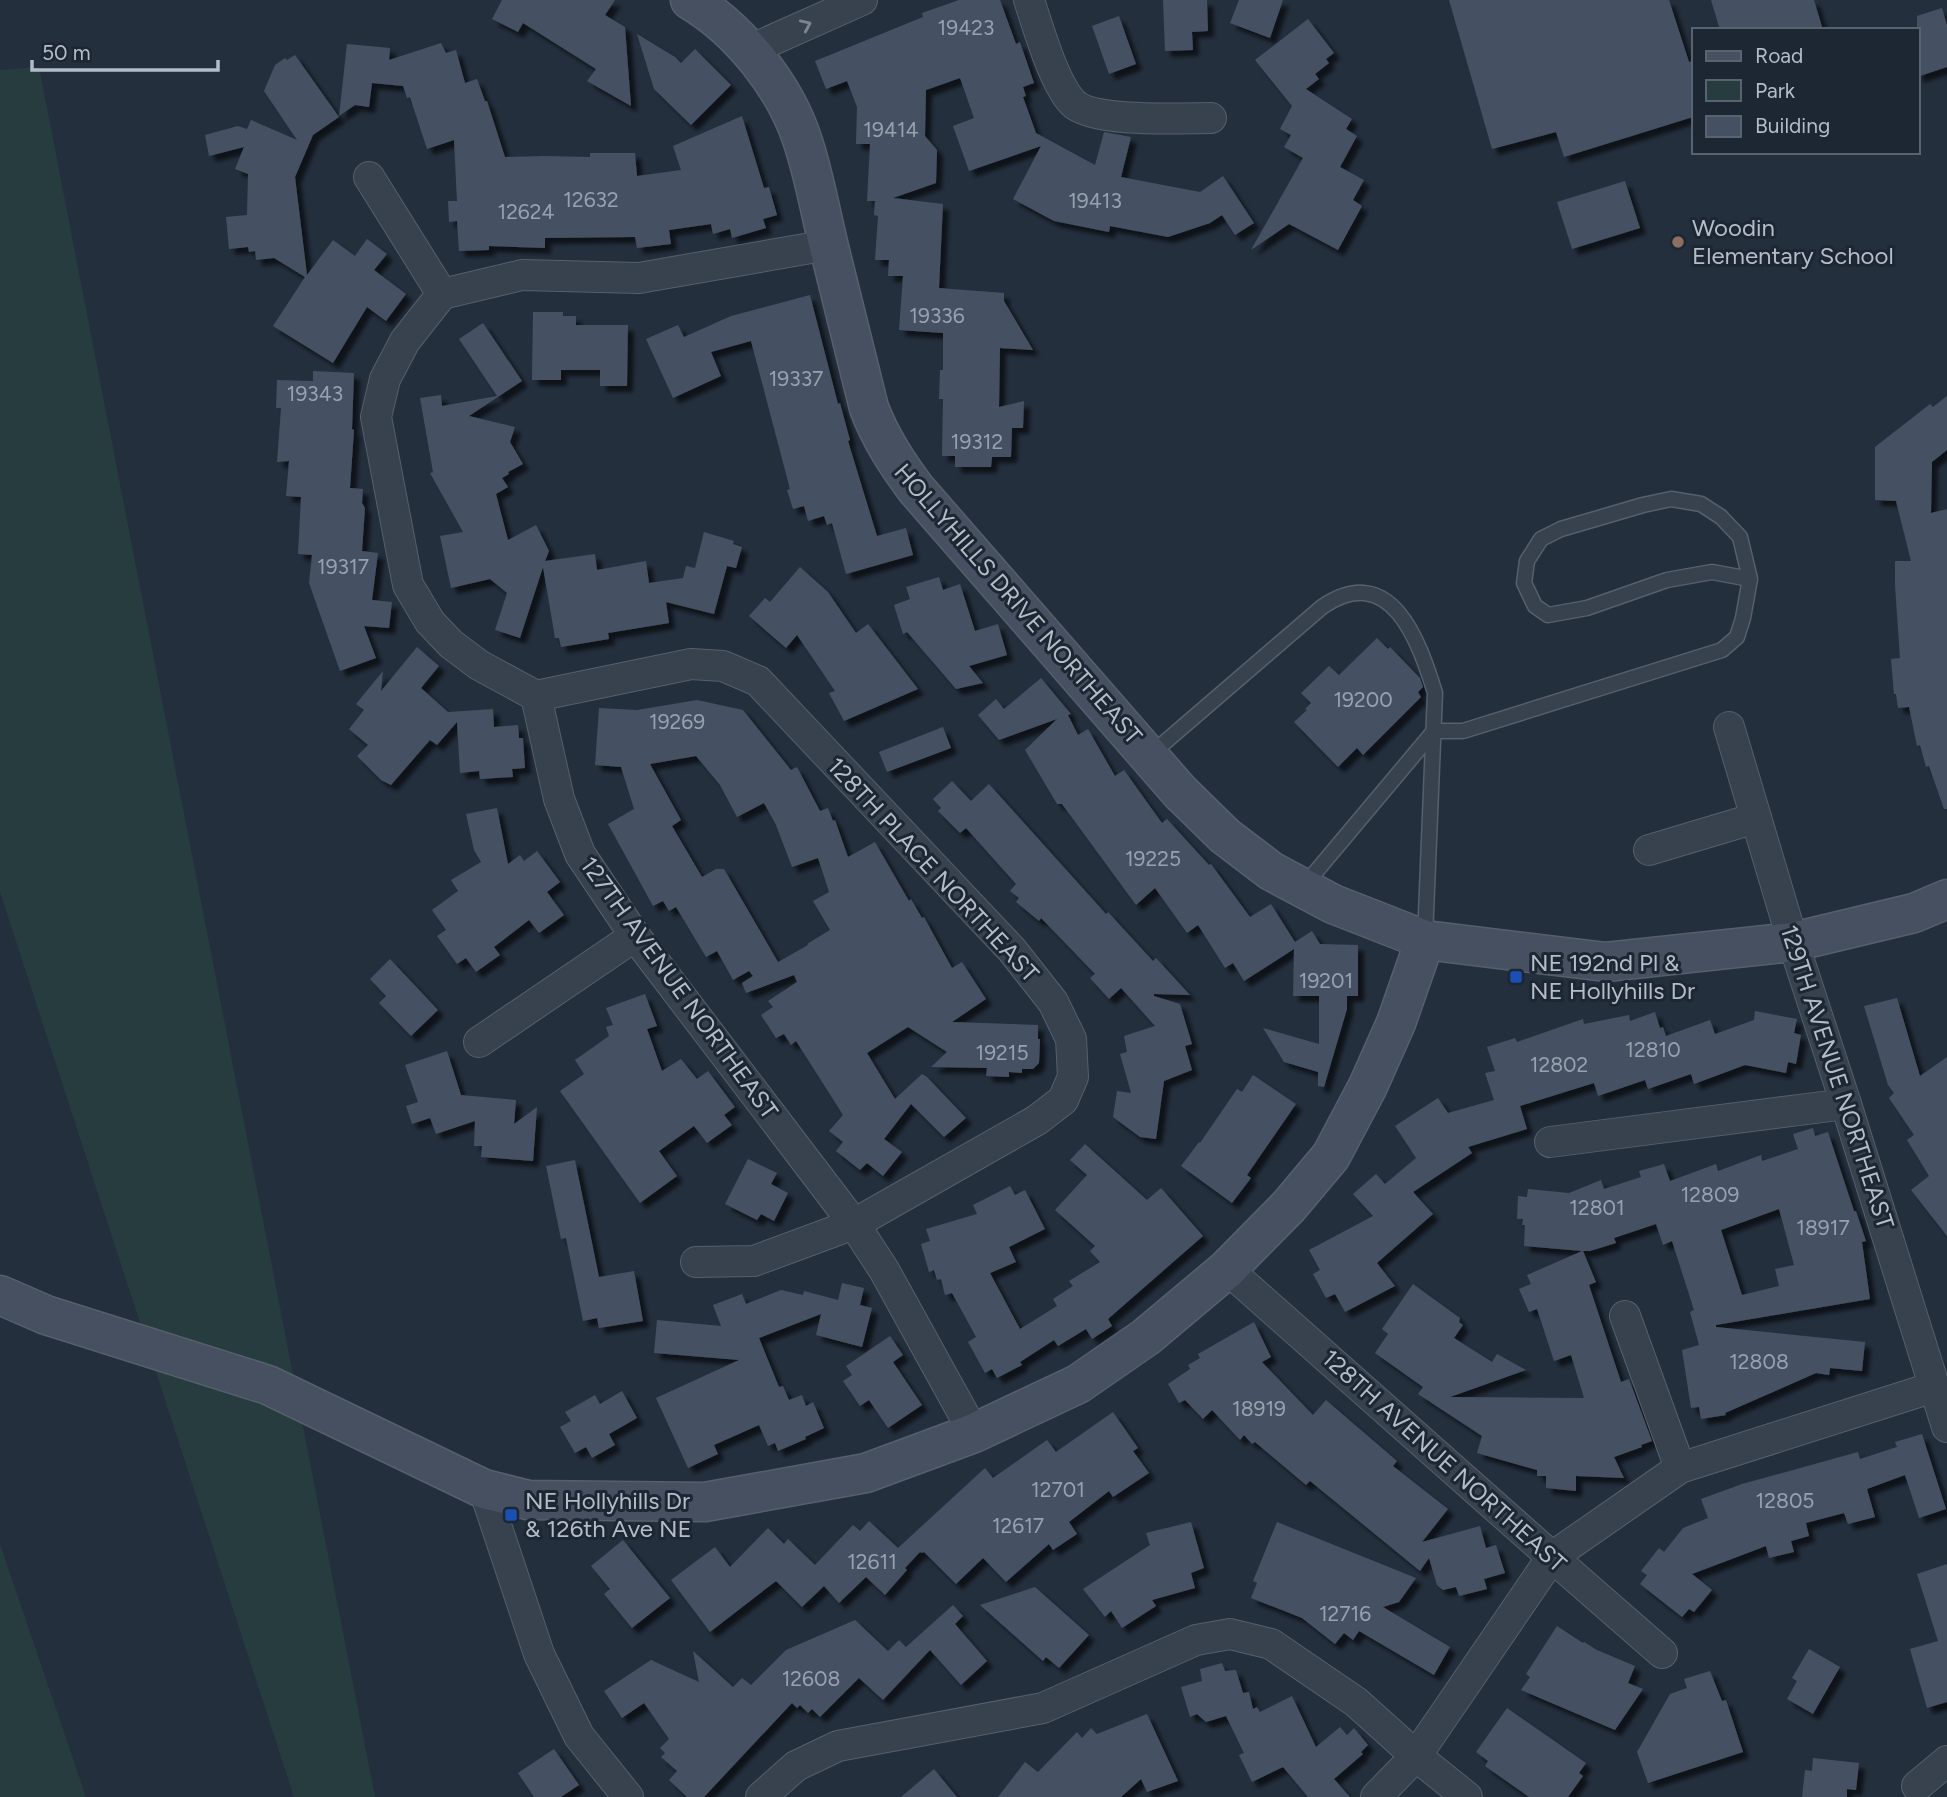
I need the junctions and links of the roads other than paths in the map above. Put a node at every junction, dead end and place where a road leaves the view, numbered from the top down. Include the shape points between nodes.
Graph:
1 (690, 0) edge
2 (862, 0) edge
3 (1028, 0) edge
4 (750, 50) junction
5 (1211, 118) dead end
6 (369, 177) dead end
7 (828, 245) junction
8 (442, 294) junction
9 (1750, 579) junction
10 (536, 696) junction
11 (1729, 727) dead end
12 (1434, 731) junction
13 (1149, 756) junction
14 (1756, 818) junction
15 (1649, 850) dead end
16 (1302, 888) junction
17 (1947, 899) edge
18 (635, 936) junction
19 (1425, 940) junction
20 (1793, 942) junction
21 (479, 1042) dead end
22 (1846, 1104) junction
23 (1550, 1142) dead end
24 (854, 1224) junction
25 (696, 1262) dead end
26 (1227, 1269) junction
27 (0, 1295) edge
28 (1625, 1315) dead end
29 (1934, 1387) junction
30 (1947, 1427) edge
31 (974, 1433) junction
32 (1680, 1468) junction
33 (485, 1489) junction
34 (1552, 1557) junction
35 (1662, 1653) dead end
36 (1416, 1756) junction
37 (1947, 1761) edge
38 (1917, 1786) dead end
39 (628, 1797) edge
40 (761, 1797) edge
41 (1376, 1797) edge
42 (1467, 1797) edge

1 - 4 main road, HOLLYHILLS DRIVE NORTHEAST
4 -> 2 street
3 - 5 street via 1059,83 1075,105 1109,117
4 - 7 main road, HOLLYHILLS DRIVE NORTHEAST via 784,99 801,136
6 - 8 street
7 - 8 street via 639,278 522,275
7 - 13 main road, HOLLYHILLS DRIVE NORTHEAST via 869,408 892,458
8 - 10 street via 405,341 385,379 376,417 408,584 430,622 451,644
9 - 9 lane via 1740,537 1721,517 1701,504 1671,499 1561,529 1541,539 1527,561 1524,583 1535,606 1548,615 1587,608 1667,580 1712,572
9 - 12 lane via 1737,637 1723,650 1463,731
10 - 18 street, 127TH AVENUE NORTHEAST via 559,799 580,854
10 - 24 street, 128TH PLACE NORTHEAST via 691,664 723,666 758,681 1012,950 1053,1002 1071,1040 1073,1077 1063,1100 1037,1120
11 - 14 street, 129TH AVENUE NORTHEAST
12 - 13 lane via 1435,694 1408,624 1376,594 1360,592 1322,607
12 - 16 lane
12 - 19 lane
13 - 16 main road, HOLLYHILLS DRIVE NORTHEAST via 1225,836
14 - 15 street
14 - 20 street, 129TH AVENUE NORTHEAST
16 - 19 main road, HOLLYHILLS DRIVE NORTHEAST
17 - 20 main road, HOLLYHILLS DRIVE NORTHEAST via 1914,913
18 - 21 street
18 - 24 street, 127TH AVENUE NORTHEAST
19 - 20 main road, HOLLYHILLS DRIVE NORTHEAST via 1606,962
19 - 26 main road via 1396,1023 1331,1156
20 - 22 street, 129TH AVENUE NORTHEAST
22 - 23 street
22 - 29 street, 129TH AVENUE NORTHEAST
24 - 25 street via 754,1261
24 - 31 street, 127TH AVENUE NORTHEAST
26 - 31 main road via 1146,1337 1078,1384
26 - 34 street, 128TH AVENUE NORTHEAST
27 - 33 main road via 46,1315 268,1385
28 - 32 street
29 - 30 street, 129TH AVENUE NORTHEAST
29 - 32 street
31 - 33 main road via 866,1473 705,1502 528,1500
32 - 34 street
33 - 39 street via 539,1654 579,1736
34 - 35 street, 128TH AVENUE NORTHEAST
34 - 36 street
36 - 40 street via 1356,1702 1271,1644 1230,1634 1196,1640 1043,1708 838,1746 796,1766
36 - 41 street
36 - 42 street
37 - 38 street

